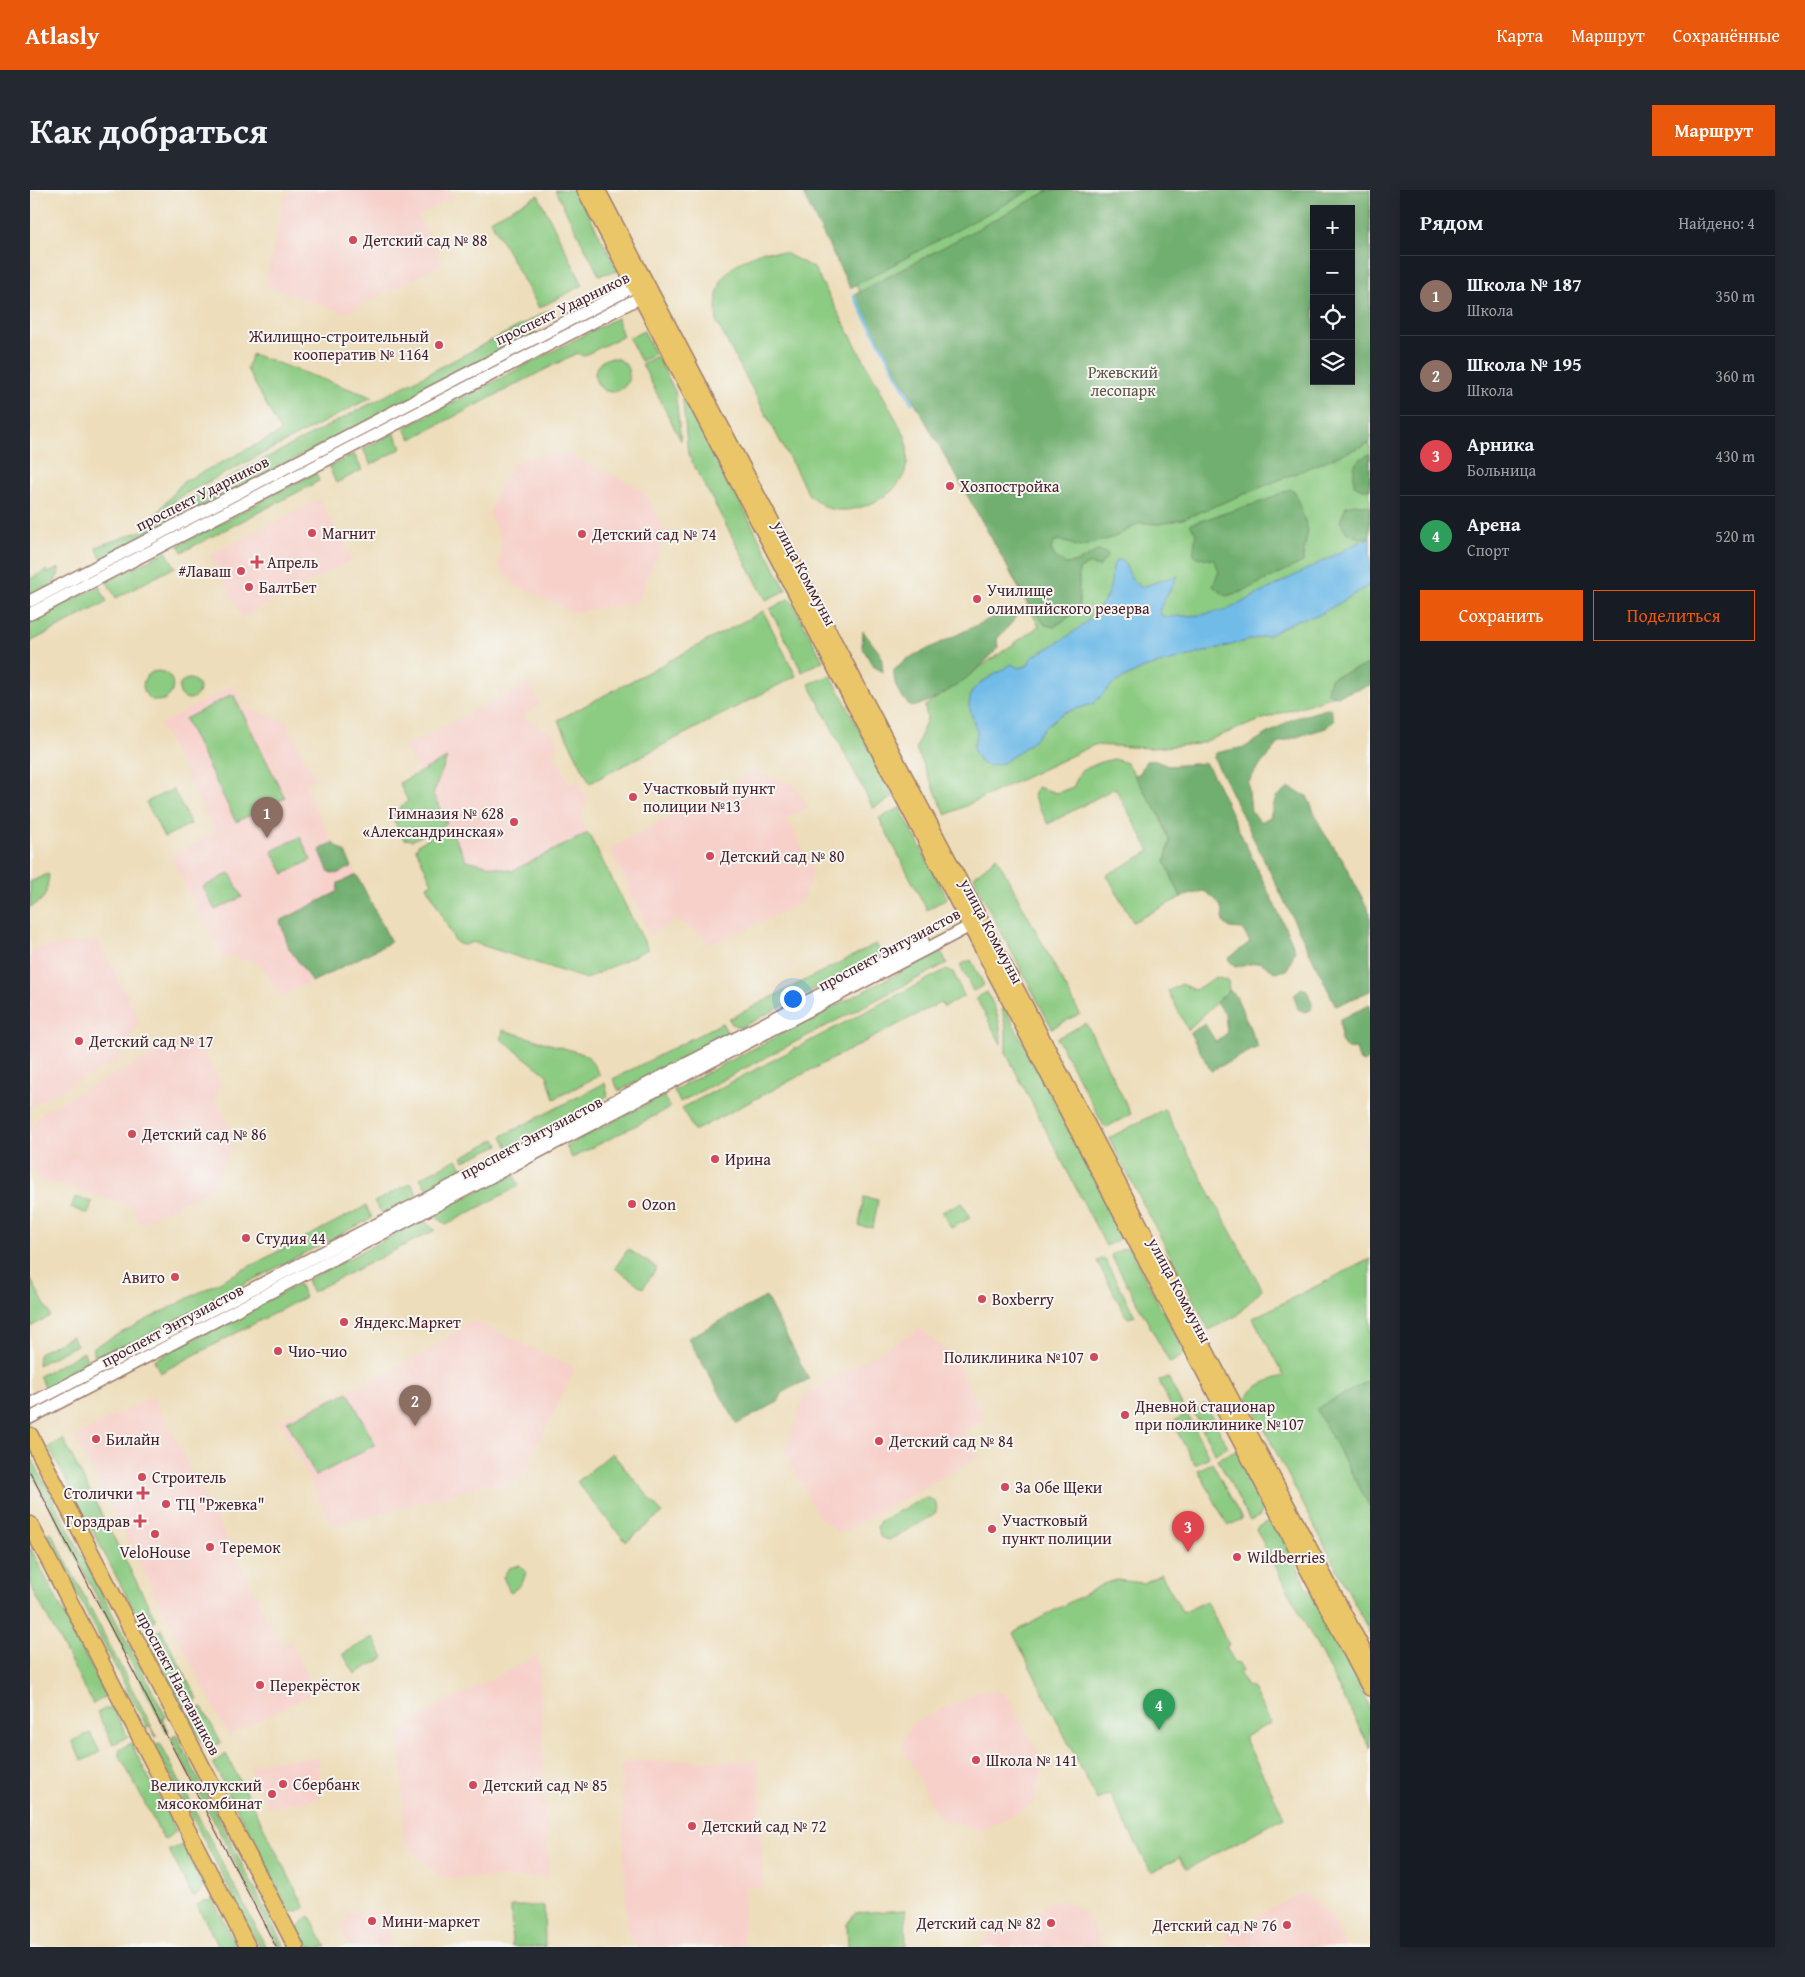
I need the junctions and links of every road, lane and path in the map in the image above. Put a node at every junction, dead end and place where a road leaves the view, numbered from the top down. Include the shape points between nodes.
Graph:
1 (585, 190) edge
2 (597, 190) edge
3 (641, 290) junction
4 (30, 601) edge
5 (30, 614) edge
6 (971, 921) junction
7 (30, 1404) edge
8 (30, 1418) edge
9 (30, 1435) edge
10 (30, 1524) edge
11 (1370, 1664) edge
12 (1370, 1688) edge
13 (248, 1947) edge
14 (296, 1947) edge

1 - 3 main road, улица Коммуны
2 - 3 main road, улица Коммуны
3 - 4 street, проспект Ударников
3 - 5 street, проспект Ударников
3 - 6 main road, улица Коммуны
6 - 7 street, проспект Энтузиастов
6 - 8 street, проспект Энтузиастов
6 - 11 main road, улица Коммуны
6 - 12 main road, улица Коммуны
9 - 14 main road, проспект Наставников
10 - 13 main road

